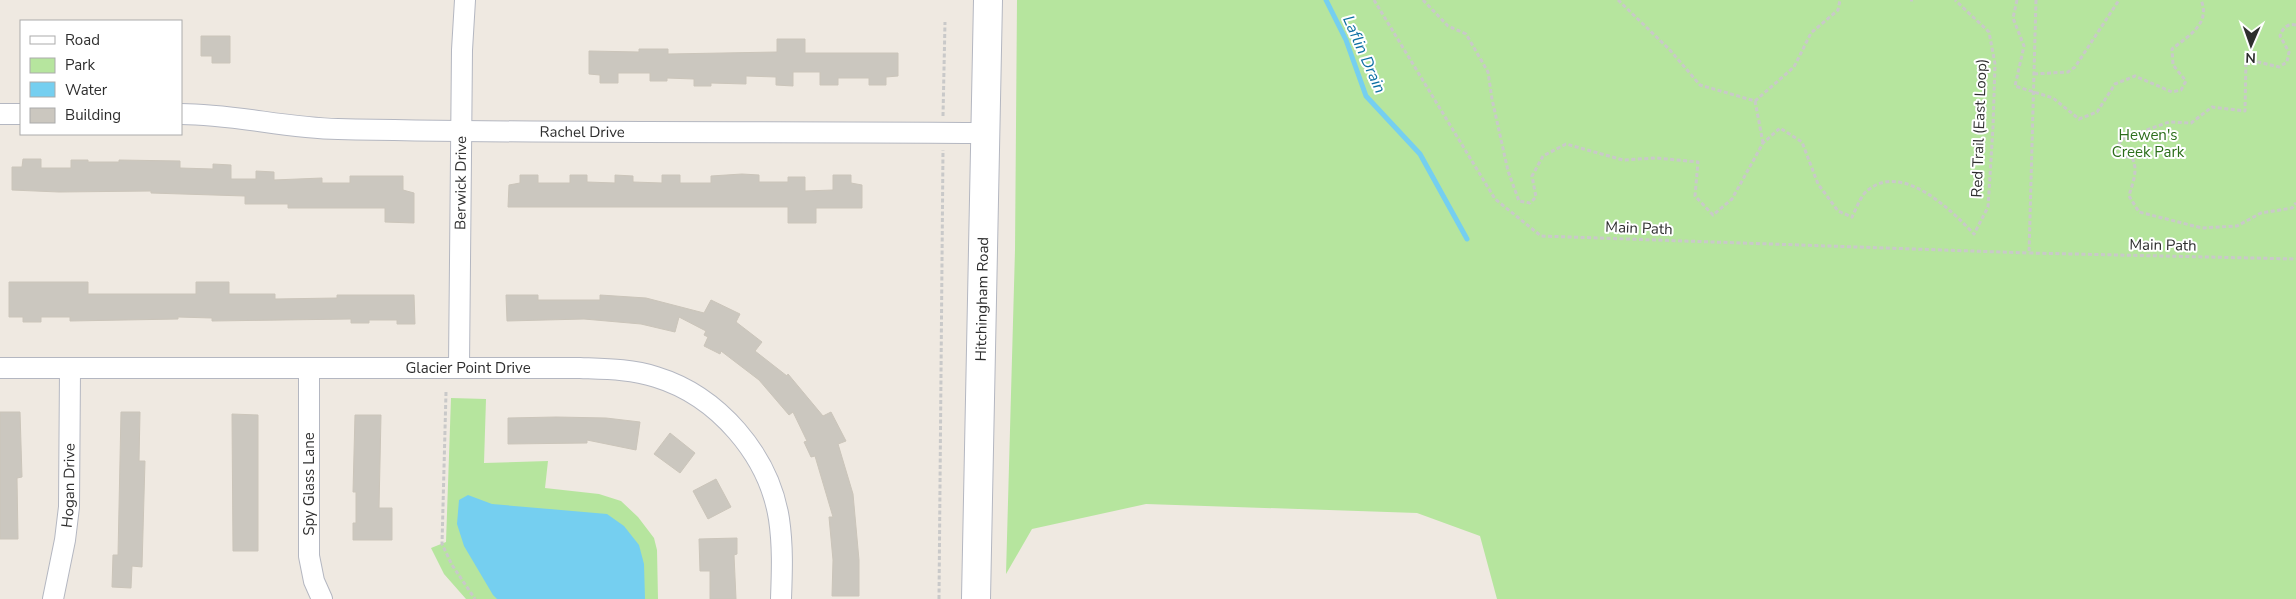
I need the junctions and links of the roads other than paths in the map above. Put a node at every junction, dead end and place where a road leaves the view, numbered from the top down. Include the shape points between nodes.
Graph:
1 (465, 0) edge
2 (988, 0) edge
3 (0, 114) edge
4 (20, 114) edge
5 (182, 114) edge
6 (462, 131) junction
7 (985, 133) junction
8 (0, 368) edge
9 (309, 368) junction
10 (459, 368) junction
11 (70, 369) junction
12 (53, 599) edge
13 (322, 599) edge
14 (781, 599) edge
15 (976, 599) edge

1 - 6 street, Berwick Drive
2 - 7 street, Hitchingham Road
3 - 4 street
5 - 6 street, Rachel Drive via 206,114 306,129
6 - 7 street, Rachel Drive
6 - 10 street, Berwick Drive
7 - 15 street, Hitchingham Road
8 - 11 street, Glacier Point Drive
9 - 10 street, Glacier Point Drive
9 - 11 street, Glacier Point Drive
9 - 13 street, Spy Glass Lane via 310,556 314,581
10 - 14 street, Glacier Point Drive via 625,370 681,387 710,404 748,446 772,492 782,553
11 - 12 street, Hogan Drive via 69,507

